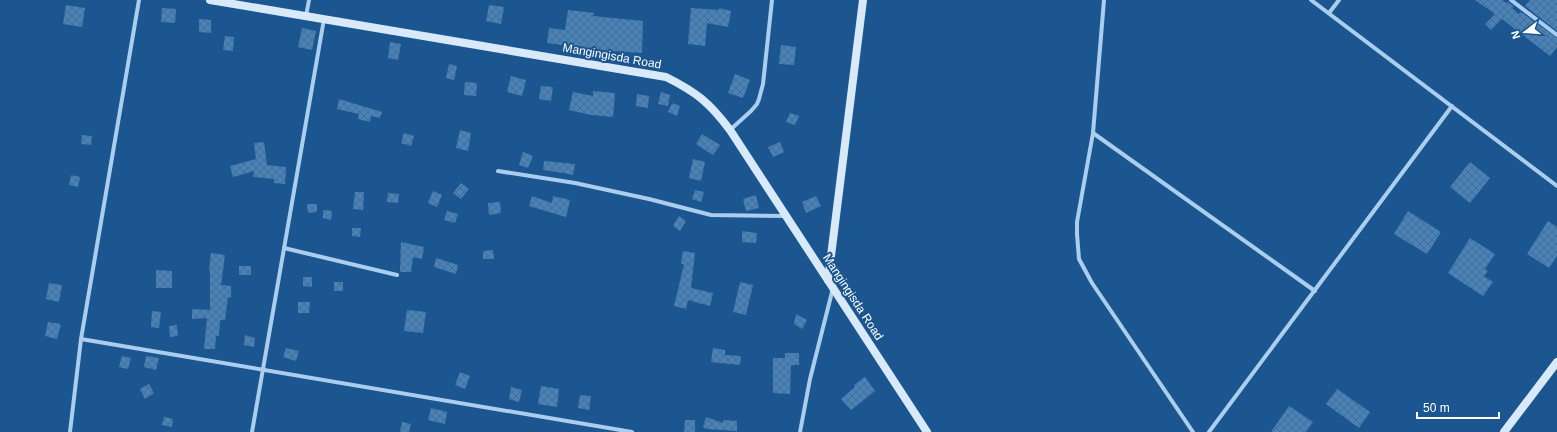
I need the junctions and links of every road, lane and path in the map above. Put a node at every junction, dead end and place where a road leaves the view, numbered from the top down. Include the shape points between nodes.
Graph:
1 (139, 0) edge
2 (210, 0) edge
3 (309, 0) edge
4 (772, 0) edge
5 (863, 0) edge
6 (1104, 0) edge
7 (1311, 0) edge
8 (1339, 0) edge
9 (1511, 0) edge
10 (227, 1) edge
11 (1329, 13) junction
12 (306, 16) junction
13 (324, 19) junction
14 (1557, 35) edge
15 (1452, 106) junction
16 (730, 130) junction
17 (1093, 133) junction
18 (498, 171) dead end
19 (1557, 186) edge
20 (786, 216) junction
21 (284, 248) junction
22 (397, 275) dead end
23 (828, 280) junction
24 (833, 288) junction
25 (1315, 291) junction
26 (81, 339) junction
27 (1557, 362) edge
28 (264, 370) junction
29 (70, 432) edge
30 (252, 432) edge
31 (632, 432) edge
32 (800, 432) edge
33 (927, 432) edge
34 (1193, 432) edge
35 (1209, 432) edge
36 (1504, 432) edge

1 - 26 street
2 - 10 street, Mangingisda Road
3 - 12 street
4 - 16 street via 760,99
5 - 23 street
6 - 17 street
7 - 11 street
8 - 11 street
9 - 14 street
10 - 12 street, Mangingisda Road
11 - 15 street
12 - 13 street, Mangingisda Road
13 - 16 street, Mangingisda Road via 666,77 705,101
13 - 21 street
15 - 19 street
15 - 25 street
16 - 20 street, Mangingisda Road
17 - 25 street
17 - 34 street via 1078,222 1079,259 1092,283
18 - 20 street via 575,183 711,215
20 - 23 street, Mangingisda Road
21 - 22 street
21 - 28 street
23 - 24 street, Mangingisda Road
24 - 32 street via 810,379
24 - 33 street, Mangingisda Road
25 - 35 street
26 - 28 street
26 - 29 street
27 - 36 street
28 - 30 street
28 - 31 street

